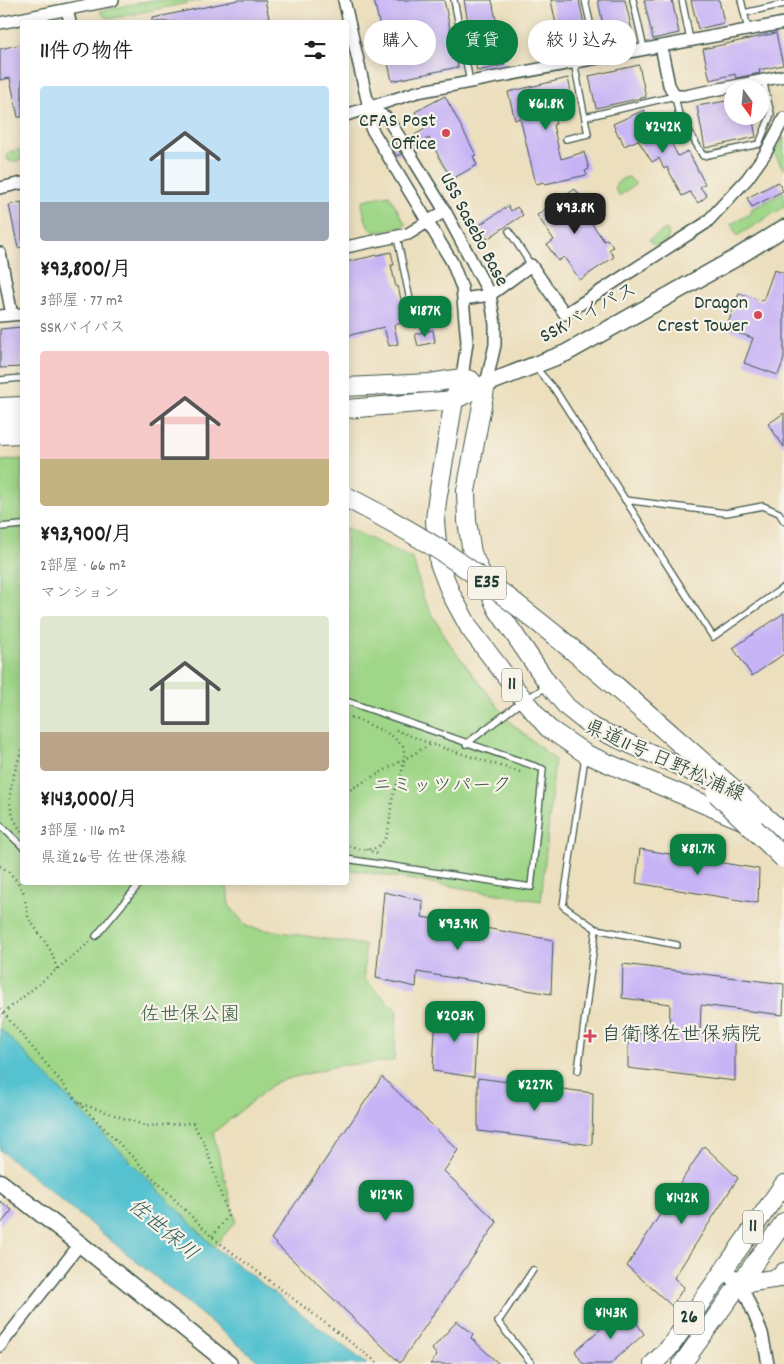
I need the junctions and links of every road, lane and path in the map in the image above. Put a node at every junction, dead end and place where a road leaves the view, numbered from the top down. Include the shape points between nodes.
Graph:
1 (113, 0) edge
2 (344, 0) edge
3 (454, 0) edge
4 (585, 0) edge
5 (632, 0) edge
6 (682, 0) edge
7 (741, 0) edge
8 (784, 4) edge
9 (67, 10) junction
10 (744, 12) junction
11 (70, 20) edge
12 (349, 20) edge
13 (589, 20) edge
14 (349, 22) edge
15 (0, 23) edge
16 (784, 23) edge
17 (748, 29) junction
18 (690, 40) junction
19 (661, 46) junction
20 (644, 49) junction
21 (636, 51) edge
22 (558, 65) edge
23 (575, 65) edge
24 (784, 76) edge
25 (763, 80) edge
26 (470, 82) junction
27 (724, 88) edge
28 (675, 96) junction
29 (769, 106) edge
30 (369, 108) junction
31 (771, 114) junction
32 (349, 115) edge
33 (585, 117) junction
34 (784, 119) edge
35 (566, 138) dead end
36 (20, 183) edge
37 (0, 188) edge
38 (445, 211) junction
39 (428, 222) junction
40 (784, 228) edge
41 (509, 231) dead end
42 (397, 237) junction
43 (349, 246) edge
44 (0, 253) edge
45 (531, 265) junction
46 (490, 295) junction
47 (463, 299) junction
48 (17, 314) edge
49 (0, 316) edge
50 (415, 324) dead end
51 (534, 366) junction
52 (20, 378) edge
53 (462, 378) junction
54 (0, 380) edge
55 (486, 384) junction
56 (349, 387) edge
57 (454, 400) junction
58 (20, 406) edge
59 (0, 407) edge
60 (349, 409) edge
61 (0, 424) edge
62 (20, 424) edge
63 (20, 434) edge
64 (0, 435) edge
65 (349, 499) edge
66 (626, 500) junction
67 (784, 521) edge
68 (20, 525) edge
69 (0, 527) edge
70 (784, 587) edge
71 (549, 685) junction
72 (615, 687) junction
73 (524, 700) junction
74 (349, 702) edge
75 (349, 717) edge
76 (396, 730) dead end
77 (431, 744) junction
78 (466, 744) junction
79 (586, 754) junction
80 (20, 757) edge
81 (404, 758) junction
82 (693, 770) junction
83 (522, 772) dead end
84 (349, 790) edge
85 (0, 824) edge
86 (20, 829) edge
87 (784, 832) edge
88 (20, 844) edge
89 (349, 846) edge
90 (367, 850) junction
91 (381, 856) dead end
92 (784, 858) edge
93 (349, 859) edge
94 (784, 862) edge
95 (0, 866) edge
96 (784, 871) edge
97 (138, 885) edge
98 (596, 929) junction
99 (96, 936) joint
100 (677, 945) dead end
101 (57, 969) junction
102 (0, 1009) edge
103 (4, 1013) junction
104 (0, 1016) edge
105 (578, 1071) dead end
106 (79, 1103) junction
107 (0, 1182) edge
108 (784, 1184) edge
109 (784, 1222) edge
110 (212, 1237) junction
111 (80, 1244) junction
112 (534, 1270) dead end
113 (723, 1270) junction
114 (784, 1272) edge
115 (741, 1284) junction
116 (0, 1346) edge
117 (682, 1363) edge
118 (229, 1364) edge
119 (379, 1364) edge
120 (532, 1364) edge
121 (653, 1364) edge
122 (768, 1364) edge

1 - 9 street
2 - 12 street
3 - 26 lane
4 - 13 lane
5 - 20 lane
6 - 18 lane
7 - 10 lane
8 - 10 lane
9 - 11 street
9 - 15 street
10 - 17 lane
14 - 30 street
16 - 17 street
17 - 18 street
18 - 19 street
19 - 20 street
19 - 28 street via 669,85
20 - 21 street
22 - 26 street
23 - 33 lane
24 - 25 street
26 - 30 street via 417,92
27 - 28 street
28 - 31 lane via 678,111 703,156 760,144
28 - 33 lane
29 - 31 lane
30 - 32 street
30 - 38 street, USS Sasebo Base via 387,118
30 - 39 street, USS Sasebo Base via 371,128
31 - 34 lane
33 - 35 lane via 588,134
34 - 45 street via 751,173 706,222 565,314
36 - 37 street
38 - 39 street
38 - 46 street, USS Sasebo Base
39 - 42 street
39 - 47 street, USS Sasebo Base via 452,262
40 - 51 street, SSKバイパス via 645,309
41 - 45 lane
42 - 43 street
42 - 50 lane
44 - 48 street
45 - 46 street
46 - 47 street
46 - 55 street, USS Sasebo Base via 495,345
47 - 53 street, USS Sasebo Base via 468,342
48 - 49 street
51 - 55 street, SSKバイパス
51 - 66 lane via 554,390
52 - 54 lane
53 - 55 main road
53 - 56 main road
53 - 57 main road, 県道11号 日野松浦線 / 11
55 - 57 main road
55 - 71 main road, 県道11号 日野松浦線 / 11 via 466,492 472,552 497,609
57 - 60 main road
57 - 73 main road, 県道11号 日野松浦線 / 11 via 436,501 439,564 470,629
58 - 59 main road
61 - 62 highway
63 - 64 main road
65 - 72 highway, E35, bridge via 398,524 454,560 539,623
66 - 67 lane via 726,513 763,506 779,513
66 - 70 lane via 713,637
68 - 69 lane
71 - 73 lane
71 - 87 main road, 県道11号 日野松浦線 / 11 via 567,707 592,727 756,801 771,812
72 - 82 highway, E35, bridge
72 - 87 highway, E35, bridge
73 - 78 lane
73 - 79 main road, 県道11号 日野松浦線 / 11 via 548,728
74 - 78 lane
75 - 81 path via 391,736 404,747
76 - 77 path
77 - 81 path
77 - 83 path
78 - 93 lane via 543,769 531,887
79 - 94 main road, 県道11号 日野松浦線 / 11 via 746,822 760,832
79 - 98 lane via 564,906
80 - 86 path via 9,794 15,823
81 - 84 path
81 - 90 path via 386,838 379,847
82 - 92 highway, E35, bridge
82 - 96 highway, bridge
85 - 88 lane
89 - 90 path
90 - 91 path
95 - 101 path via 17,881 24,893 28,918 51,951
97 - 99 lane
98 - 100 lane
98 - 105 lane
99 - 101 path
101 - 103 path
102 - 103 path
103 - 104 path
103 - 106 path
106 - 110 path
106 - 110 path via 147,1126 193,1123 206,1147 228,1216
107 - 111 street
108 - 113 main road, 11
109 - 115 main road, 11
110 - 119 path
111 - 116 street
111 - 118 street
112 - 120 lane via 498,1322
113 - 115 main road
113 - 121 main road, 26 via 669,1348
114 - 115 main road via 779,1278
115 - 117 main road, 26
115 - 122 street via 762,1332

